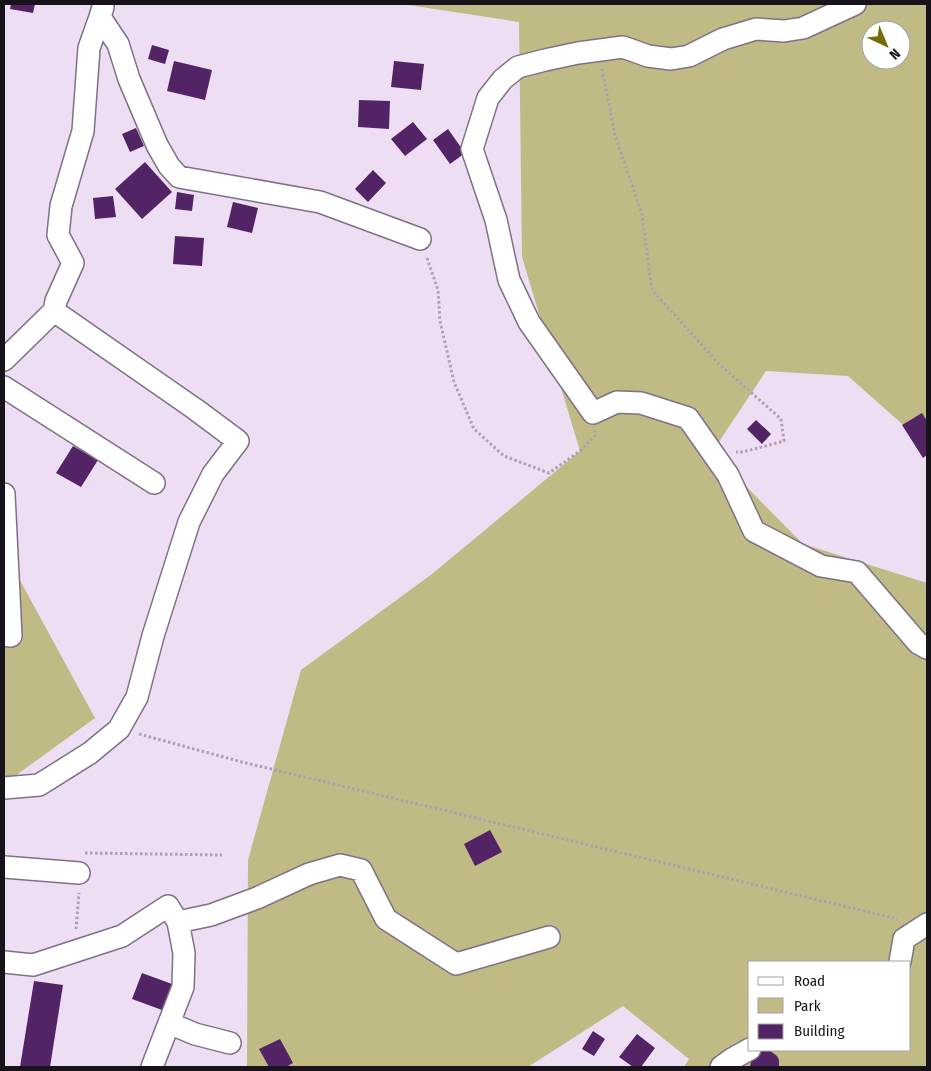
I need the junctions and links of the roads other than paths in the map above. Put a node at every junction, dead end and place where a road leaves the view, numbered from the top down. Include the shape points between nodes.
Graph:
1 (855, 4) edge
2 (102, 11) edge
3 (420, 238) road end
4 (54, 311) junction
5 (4, 360) edge
6 (4, 387) edge
7 (154, 483) dead end
8 (4, 494) edge
9 (4, 635) edge
10 (927, 648) edge
11 (4, 788) edge
12 (4, 866) edge
13 (79, 873) road end
14 (178, 922) junction
15 (927, 924) edge
16 (549, 937) dead end
17 (900, 961) edge
18 (4, 962) edge
19 (169, 1023) junction
20 (230, 1044) dead end
21 (748, 1050) edge
22 (152, 1067) edge
23 (721, 1067) edge

1 - 10 street via 803,28 784,31 756,29 724,39 690,56 648,56 624,47 578,53 518,67 488,98 472,149 496,220 509,280 529,322 593,413 617,402 641,403 688,418 728,475 754,531 820,566 857,572 918,643
2 - 3 street via 158,145 179,177 320,202
2 - 4 street via 89,48 83,130 61,206 58,235 73,263
4 - 5 street
4 - 11 street via 238,441 213,474 189,522 137,697 118,729 90,753 39,784
6 - 7 street
8 - 9 street via 11,636
12 - 13 street
14 - 16 street via 211,915 309,874 340,865 361,870 386,919 456,964
14 - 18 street via 168,906 122,936 33,964
14 - 19 street via 184,953 183,987
15 - 17 street via 904,939
19 - 20 street
19 - 22 street
21 - 23 street

